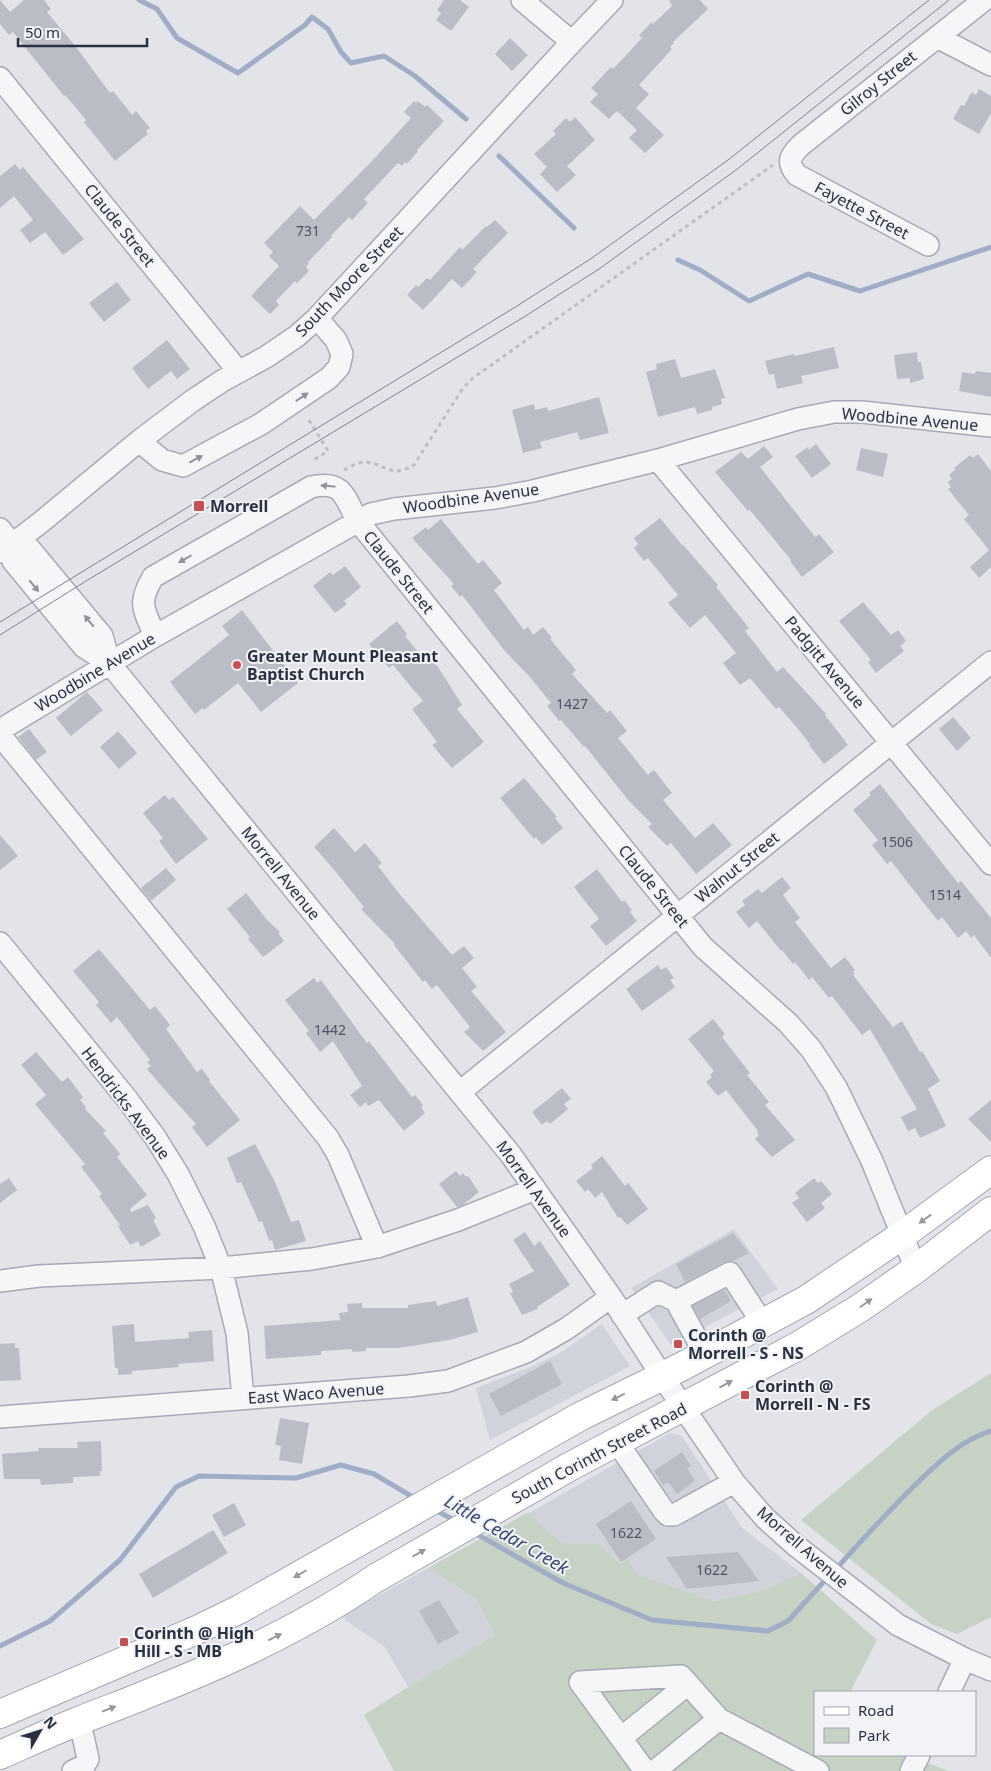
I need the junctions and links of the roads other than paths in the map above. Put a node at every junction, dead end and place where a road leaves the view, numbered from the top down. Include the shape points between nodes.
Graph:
1 (522, 0) edge
2 (612, 0) edge
3 (984, 0) edge
4 (937, 36) junction
5 (572, 42) junction
6 (991, 65) edge
7 (0, 78) edge
8 (793, 167) joint
9 (928, 245) dead end
10 (317, 318) junction
11 (240, 372) junction
12 (991, 426) edge
13 (139, 441) junction
14 (658, 460) junction
15 (357, 520) junction
16 (4, 542) edge
17 (155, 636) junction
18 (991, 662) edge
19 (110, 664) junction
20 (0, 730) edge
21 (0, 735) edge
22 (892, 743) junction
23 (991, 864) edge
24 (677, 915) junction
25 (0, 943) edge
26 (460, 1092) junction
27 (991, 1170) edge
28 (535, 1189) junction
29 (964, 1191) junction
30 (987, 1214) edge
31 (901, 1236) junction
32 (377, 1247) junction
33 (221, 1268) junction
34 (916, 1269) junction
35 (0, 1281) edge
36 (611, 1297) junction
37 (676, 1302) junction
38 (622, 1315) junction
39 (763, 1324) junction
40 (705, 1354) junction
41 (662, 1376) junction
42 (244, 1398) junction
43 (683, 1407) junction
44 (0, 1417) edge
45 (617, 1442) junction
46 (734, 1482) junction
47 (329, 1558) junction
48 (349, 1596) junction
49 (965, 1659) junction
50 (991, 1670) edge
51 (688, 1684) junction
52 (64, 1686) junction
53 (949, 1691) edge
54 (0, 1714) edge
55 (719, 1719) junction
56 (78, 1721) junction
57 (621, 1738) junction
58 (0, 1755) edge
59 (918, 1756) edge
60 (74, 1771) edge
61 (645, 1771) edge
62 (655, 1771) edge
63 (818, 1771) edge
64 (911, 1771) edge

1 - 5 street
2 - 5 street, South Moore Street
3 - 4 street, Gilroy Street
4 - 6 street
4 - 8 street, Gilroy Street via 801,145
5 - 10 street, South Moore Street
7 - 11 street, Claude Street
8 - 9 street, Fayette Street
10 - 11 street, South Moore Street via 297,336
13 -> 10 street via 162,460 184,466 261,424 329,378 338,368 342,354 336,340
11 - 13 street, South Moore Street via 192,401
12 - 14 street, Woodbine Avenue via 834,412 798,418
13 - 16 street, South Moore Street via 40,523
14 - 15 street, Woodbine Avenue via 533,491 394,509
14 - 22 street, Padgitt Avenue
15 - 17 street, Woodbine Avenue
15 -> 17 street, Claude Street via 335,486 311,487 153,577 143,605
15 - 24 street, Claude Street
16 - 19 street, Morrell Avenue via 29,548 102,636
17 - 19 street, Woodbine Avenue
18 - 22 street, Walnut Street
19 - 20 street, Woodbine Avenue
19 - 26 street, Morrell Avenue
21 - 32 street via 328,1138
22 - 23 street, Padgitt Avenue
22 - 24 street, Walnut Street
24 - 26 street, Walnut Street
24 - 31 street, Claude Street via 703,947 788,1023 811,1049 836,1087 872,1161
25 - 33 street, Hendricks Avenue via 155,1137 178,1174
26 - 28 street, Morrell Avenue
27 - 29 main road
28 - 32 street via 458,1220
28 - 36 street, Morrell Avenue
29 - 30 main road
29 -> 31 main road
30 - 34 main road, South Corinth Street Road
31 - 34 street, Claude Street
31 - 39 main road via 806,1300
32 - 33 street via 312,1260
33 - 35 street via 39,1276
33 - 42 street, Hendricks Avenue via 237,1333
43 -> 34 main road, South Corinth Street Road via 798,1346
36 - 38 street, Morrell Avenue
36 - 42 street, East Waco Avenue via 526,1352 448,1381
37 - 38 street via 658,1292
37 - 39 street via 730,1273
37 - 40 street
38 - 41 street, Morrell Avenue
39 - 40 main road
40 - 41 main road
41 - 43 street, Morrell Avenue
41 -> 47 main road via 580,1416
42 - 44 street, East Waco Avenue
43 - 45 main road, South Corinth Street Road
43 - 46 street, Morrell Avenue
45 - 46 street via 668,1515 674,1515
48 -> 45 main road, South Corinth Street Road via 505,1503
46 - 49 street, Morrell Avenue via 765,1518 795,1545 898,1626
47 - 48 main road
47 -> 52 main road via 199,1629
56 -> 48 main road, South Corinth Street Road via 214,1666
49 - 50 street, Morrell Avenue
49 - 53 street
51 - 55 street
51 - 57 street
51 - 57 street via 680,1676 580,1682
52 - 54 main road
52 - 56 main road
55 - 62 street
55 - 63 street
56 - 58 main road, South Corinth Street Road
56 - 60 street via 88,1759 84,1766
57 - 61 street
59 - 64 street

